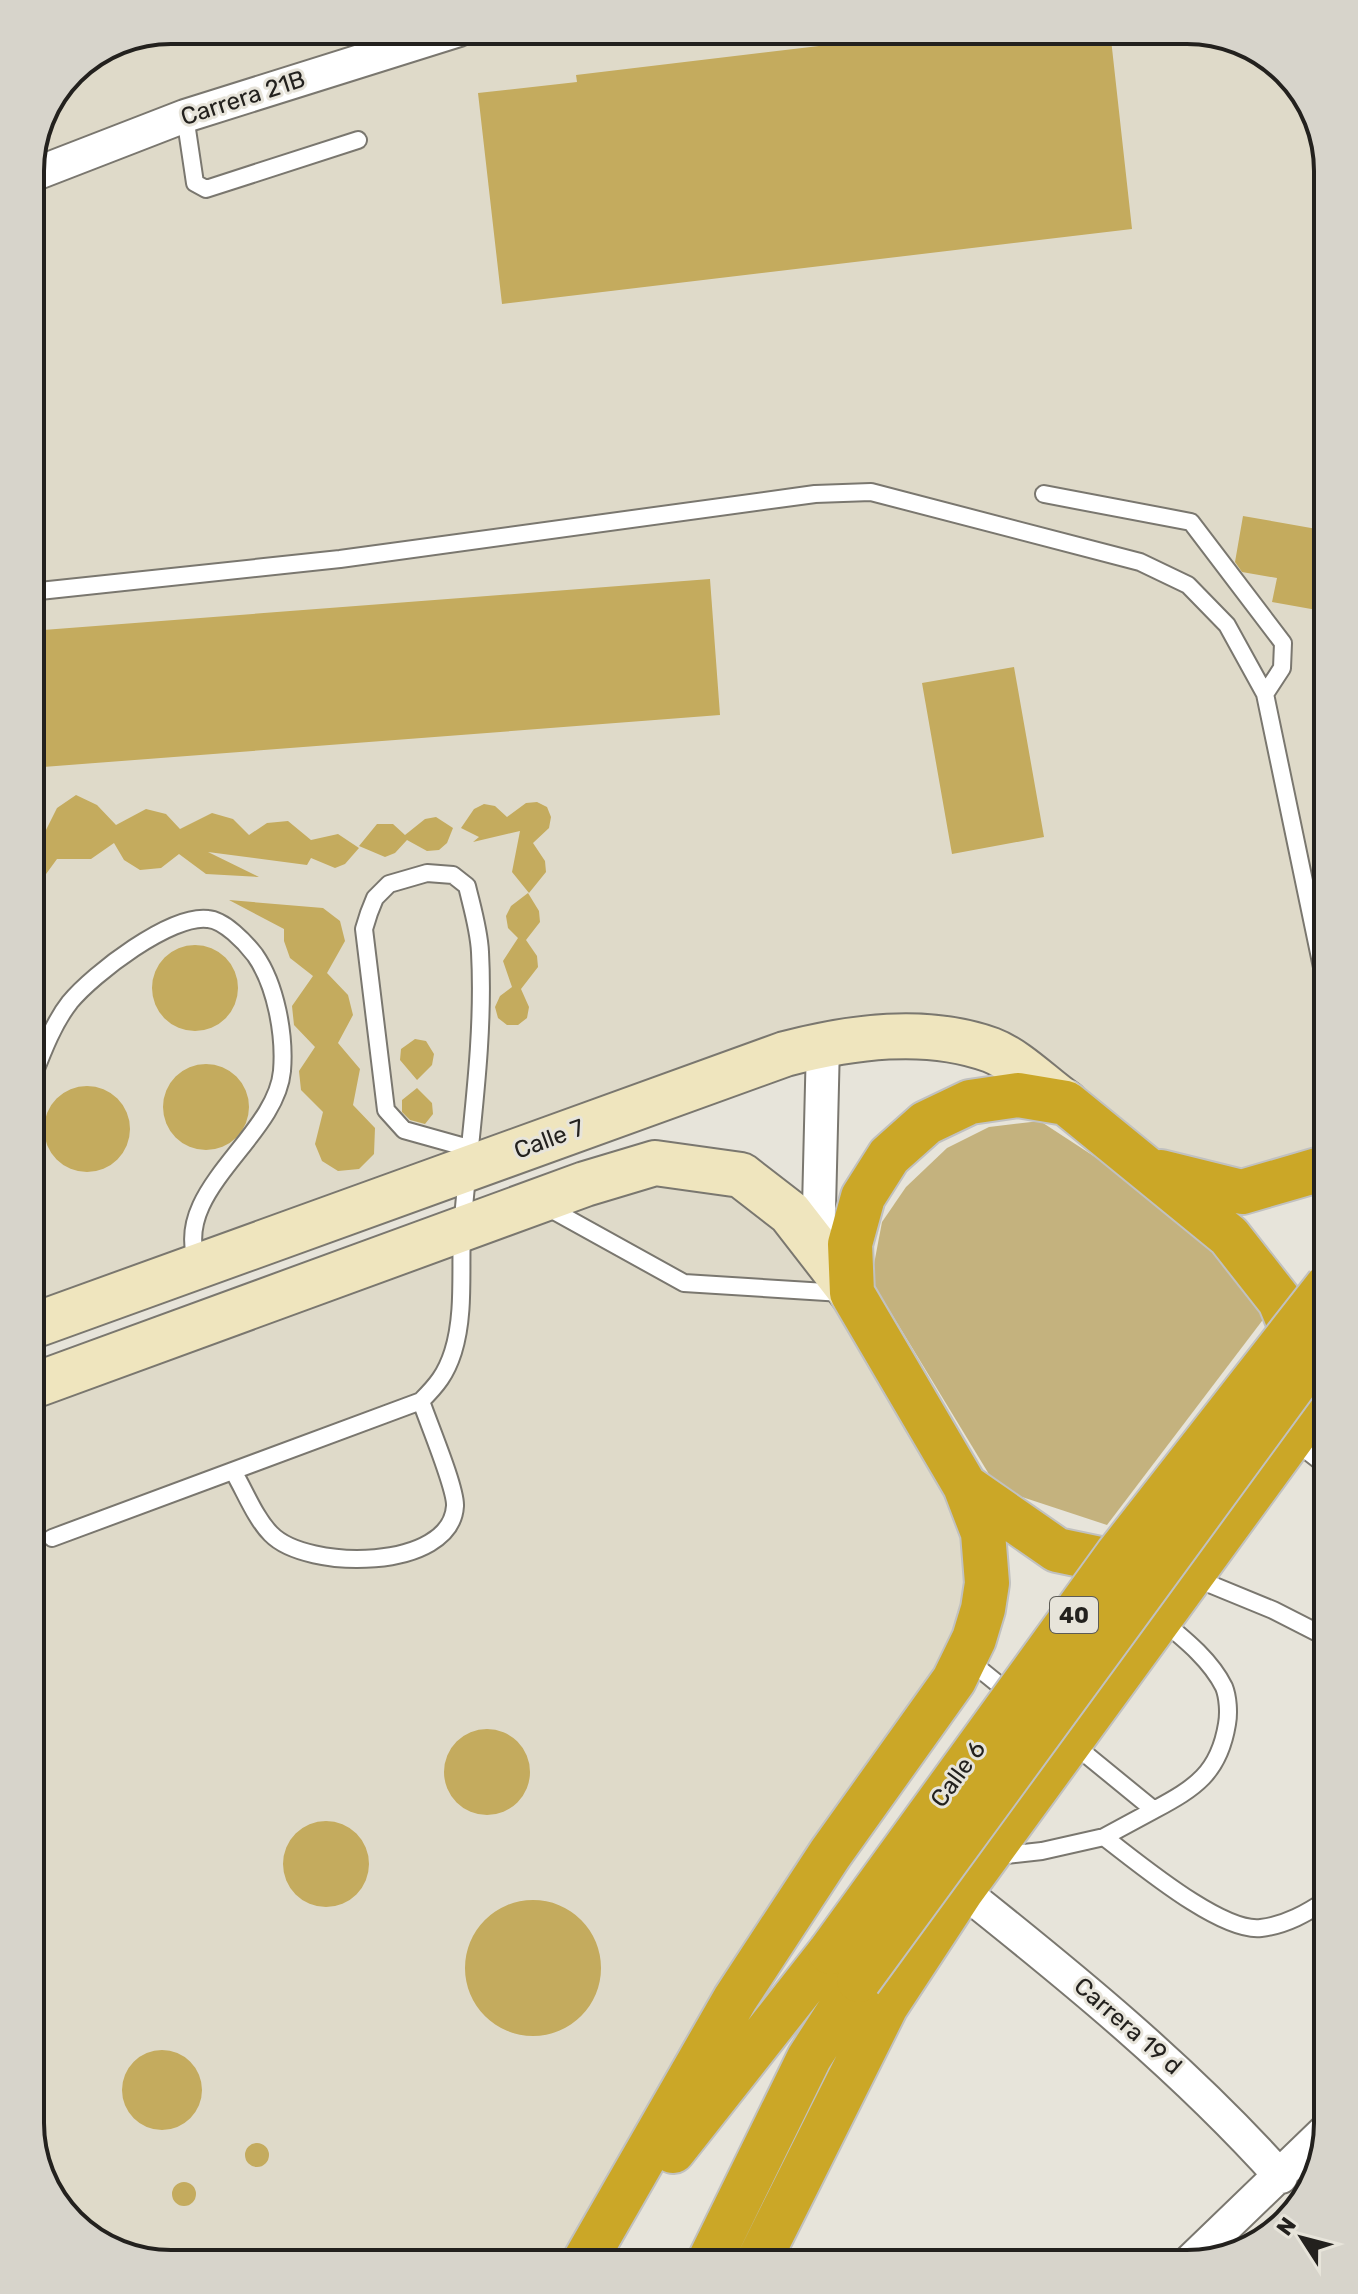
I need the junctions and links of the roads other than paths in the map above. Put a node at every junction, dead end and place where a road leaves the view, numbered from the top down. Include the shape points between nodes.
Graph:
1 (414, 44) edge
2 (185, 116) junction
3 (358, 140) dead end
4 (44, 171) edge
5 (1044, 494) dead end
6 (44, 591) edge
7 (1265, 694) junction
8 (1314, 929) edge
9 (823, 1044) junction
10 (44, 1048) edge
11 (1066, 1103) junction
12 (471, 1158) junction
13 (1152, 1170) junction
14 (1314, 1171) edge
15 (537, 1201) junction
16 (462, 1228) junction
17 (818, 1249) junction
18 (199, 1266) junction
19 (852, 1293) junction
20 (1314, 1303) edge
21 (44, 1322) edge
22 (1314, 1356) edge
23 (44, 1382) edge
24 (421, 1401) junction
25 (1314, 1407) edge
26 (1314, 1424) edge
27 (233, 1471) junction
28 (965, 1486) junction
29 (52, 1538) dead end
30 (1190, 1576) junction
31 (1159, 1618) junction
32 (1314, 1631) edge
33 (966, 1658) junction
34 (1070, 1742) junction
35 (1154, 1810) junction
36 (1104, 1837) junction
37 (974, 1874) junction
38 (1314, 1908) edge
39 (844, 1966) junction
40 (1312, 2145) edge
41 (1281, 2177) junction
42 (1204, 2249) edge
43 (591, 2250) edge
44 (602, 2250) edge
45 (715, 2250) edge
46 (764, 2250) edge

1 - 2 street, Carrera 21B
2 - 3 lane via 195,183 206,189
2 - 4 street, Carrera 21B
5 - 7 lane via 1191,522 1283,643 1282,668
6 - 7 lane via 340,559 801,495 871,492 1140,562 1188,585 1227,625
7 - 8 lane
9 - 11 main road, Calle 7 via 924,1034 993,1051
9 - 12 main road, Calle 7
9 - 17 street
10 - 18 lane via 69,1004 89,982 162,931 192,918 211,919 246,943 264,967 284,1050 281,1089 201,1208 192,1249
11 - 13 highway
11 - 19 highway via 1018,1095 970,1102 926,1123 889,1156 863,1197 850,1244
12 - 12 lane via 404,1130 386,1110 364,929 375,898 389,884 427,873 453,875 467,886 480,949
12 - 16 lane
12 - 18 main road, Calle 7
13 - 14 highway via 1242,1192
13 - 25 highway via 1229,1236 1280,1301
15 - 16 main road
15 - 17 main road via 655,1163 741,1175 790,1213
15 - 19 lane via 684,1283
16 - 23 main road
16 - 24 lane via 455,1348 443,1379
17 - 19 main road
18 - 21 main road, Calle 7
19 - 28 highway
20 - 39 highway, Calle 6 / 40, bridge via 1118,1554
22 - 39 highway, Calle 6 / 40, bridge
24 - 27 lane
24 - 27 lane via 455,1504 448,1528 434,1542 399,1555 331,1560 292,1547 271,1535
26 - 30 highway
27 - 29 lane
28 - 30 highway via 1057,1550
28 - 33 highway via 983,1533 987,1583
30 - 31 highway
30 - 32 lane
31 - 34 highway
31 - 35 lane via 1192,1645 1225,1689 1228,1715 1224,1745 1211,1771 1186,1793
33 - 34 lane
33 - 43 highway via 735,1999
34 - 35 lane
34 - 37 highway
35 - 36 lane
36 - 37 lane
36 - 38 lane via 1224,1919 1258,1929
37 - 41 street, Carrera 19 d via 1072,1977 1187,2077
37 - 46 highway via 886,2006
39 - 44 highway, Calle 6 / 40
39 - 45 highway, Calle 6 / 40 via 809,2058
40 - 41 street
41 - 42 street

